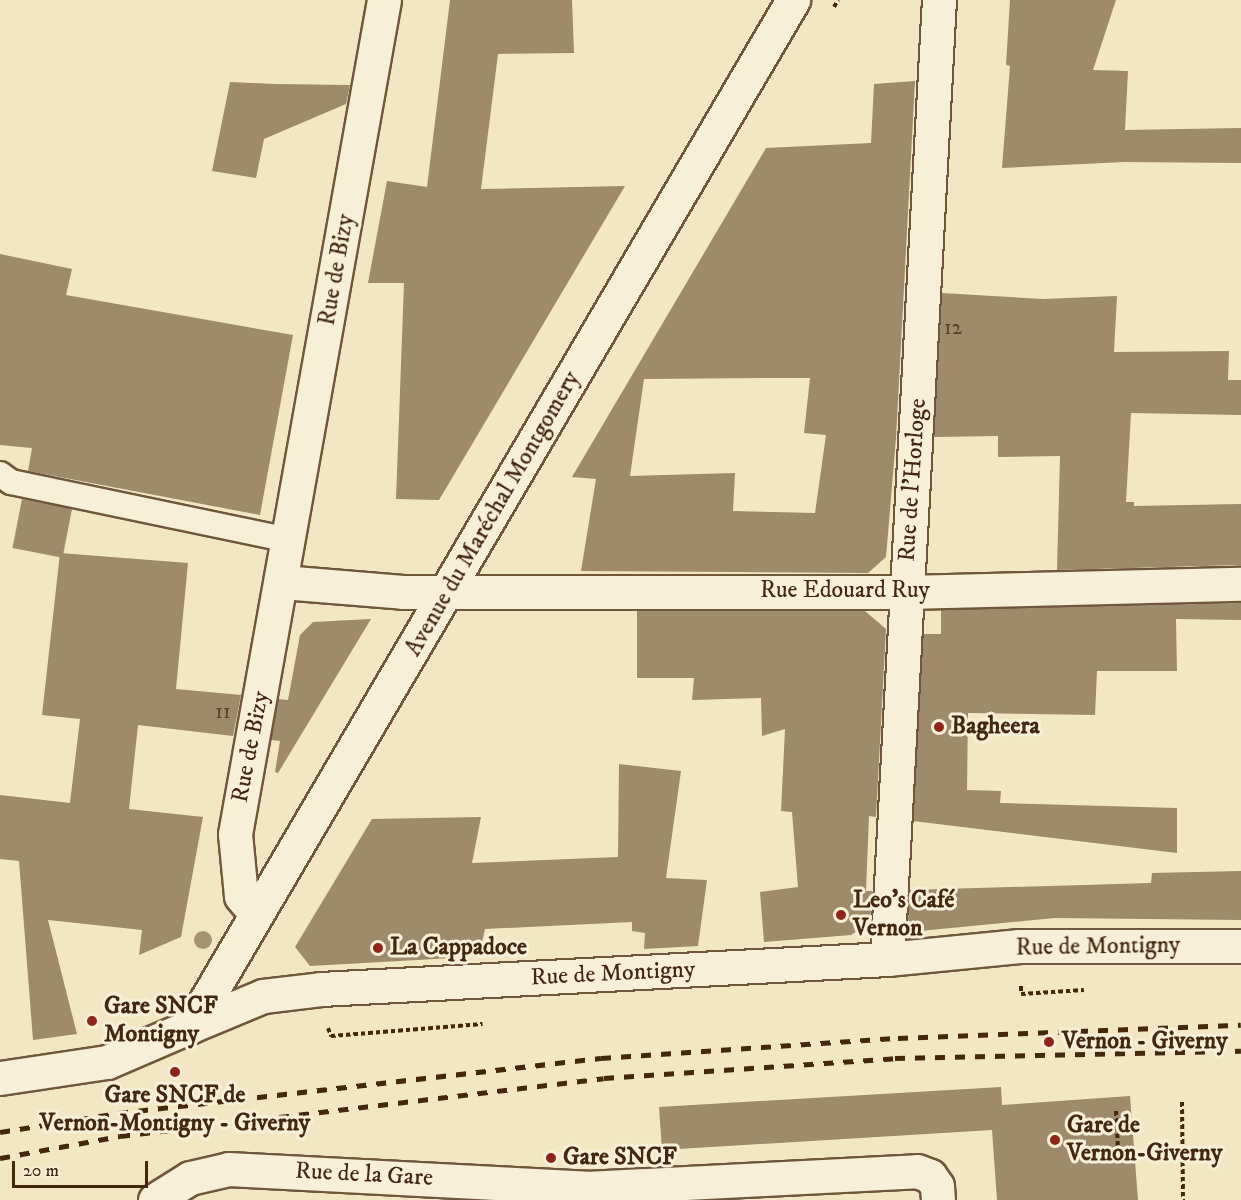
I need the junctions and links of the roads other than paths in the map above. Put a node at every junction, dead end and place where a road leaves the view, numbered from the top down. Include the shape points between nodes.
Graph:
1 (384, 0) edge
2 (793, 0) edge
3 (939, 0) edge
4 (0, 474) edge
5 (289, 540) junction
6 (282, 582) junction
7 (1241, 584) edge
8 (448, 591) junction
9 (906, 592) junction
10 (256, 914) junction
11 (1241, 946) edge
12 (887, 959) junction
13 (191, 1026) junction
14 (0, 1078) edge
15 (832, 1177) junction
16 (155, 1200) edge
17 (861, 1200) edge
18 (938, 1200) edge

1 - 5 street, Rue de Bizy
2 - 8 street, Avenue du Maréchal Montgomery
3 - 9 street, Rue de l'Horloge via 933,168
4 - 5 lane via 11,482
5 - 6 street, Rue de Bizy
6 - 8 street, Rue Edouard Ruy
6 - 10 street, Rue de Bizy via 235,834 241,896
7 - 9 street, Rue Edouard Ruy
8 - 9 street, Rue Edouard Ruy
8 - 10 street, Avenue du Maréchal Montgomery
9 - 12 street, Rue de l'Horloge
10 - 13 street, Avenue du Maréchal Montgomery
11 - 12 street, Rue de Montigny via 1019,946
12 - 13 street, Rue de Montigny via 321,989 263,996
13 - 14 street, Rue de Montigny via 107,1062
15 - 16 street, Rue de la Gare via 586,1188 228,1169 190,1178
15 - 17 street
15 - 18 street, Rue de la Gare via 917,1171 930,1176 937,1186

